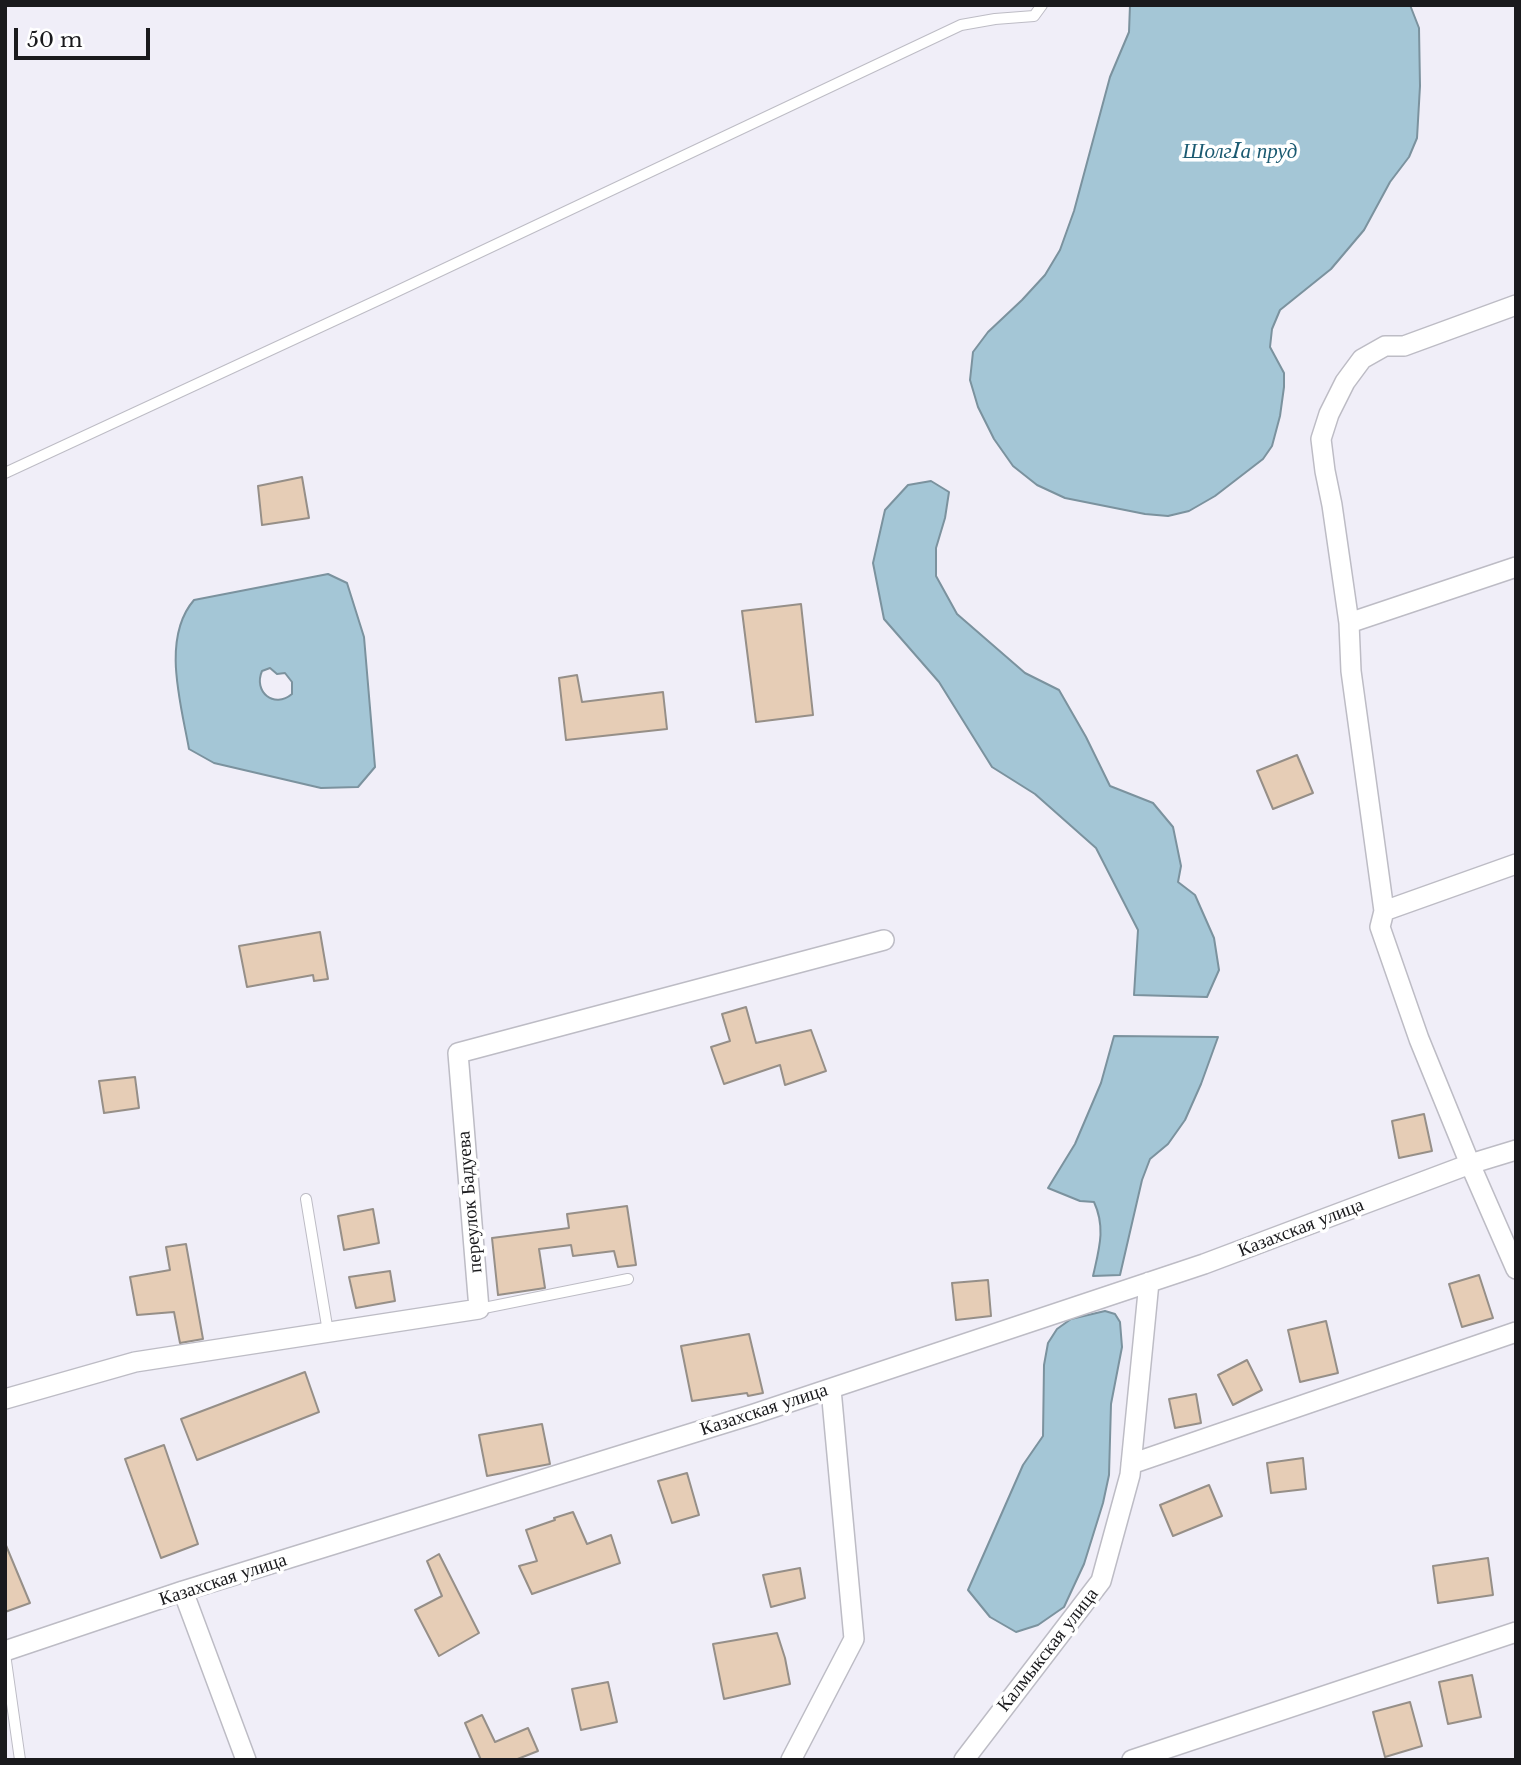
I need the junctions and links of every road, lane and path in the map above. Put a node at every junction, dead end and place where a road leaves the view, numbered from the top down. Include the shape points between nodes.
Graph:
1 (1042, 5) edge
2 (1516, 305) edge
3 (5, 473) edge
4 (1516, 567) edge
5 (1349, 623) junction
6 (1516, 864) edge
7 (1384, 911) junction
8 (884, 940) dead end
9 (1516, 1150) edge
10 (1470, 1164) junction
11 (306, 1199) dead end
12 (1516, 1269) edge
13 (628, 1279) dead end
14 (1149, 1282) junction
15 (479, 1309) junction
16 (328, 1332) junction
17 (1516, 1332) edge
18 (831, 1389) junction
19 (5, 1399) edge
20 (1131, 1464) junction
21 (183, 1591) junction
22 (1516, 1632) edge
23 (5, 1652) edge
24 (20, 1760) edge
25 (246, 1760) edge
26 (791, 1760) edge
27 (964, 1760) edge
28 (1132, 1760) edge

1 - 3 lane via 1034,16 961,25
2 - 5 street via 1404,346 1385,346 1362,359 1345,382 1321,439
4 - 5 street
5 - 7 street via 1351,671
6 - 7 street
7 - 10 street via 1380,927 1384,941
8 - 15 street, переулок Бадуева via 458,1052
9 - 10 street, Казахская улица
10 - 12 street
10 - 14 street, Казахская улица
11 - 16 lane
13 - 15 lane
14 - 18 street, Казахская улица
14 - 20 street, Калмыкская улица
15 - 16 street
16 - 19 street via 135,1362
17 - 20 street
18 - 21 street, Казахская улица
18 - 26 street via 854,1639
20 - 27 street, Калмыкская улица via 1101,1581
21 - 23 street, Казахская улица
21 - 25 street
22 - 28 street
23 - 24 lane

